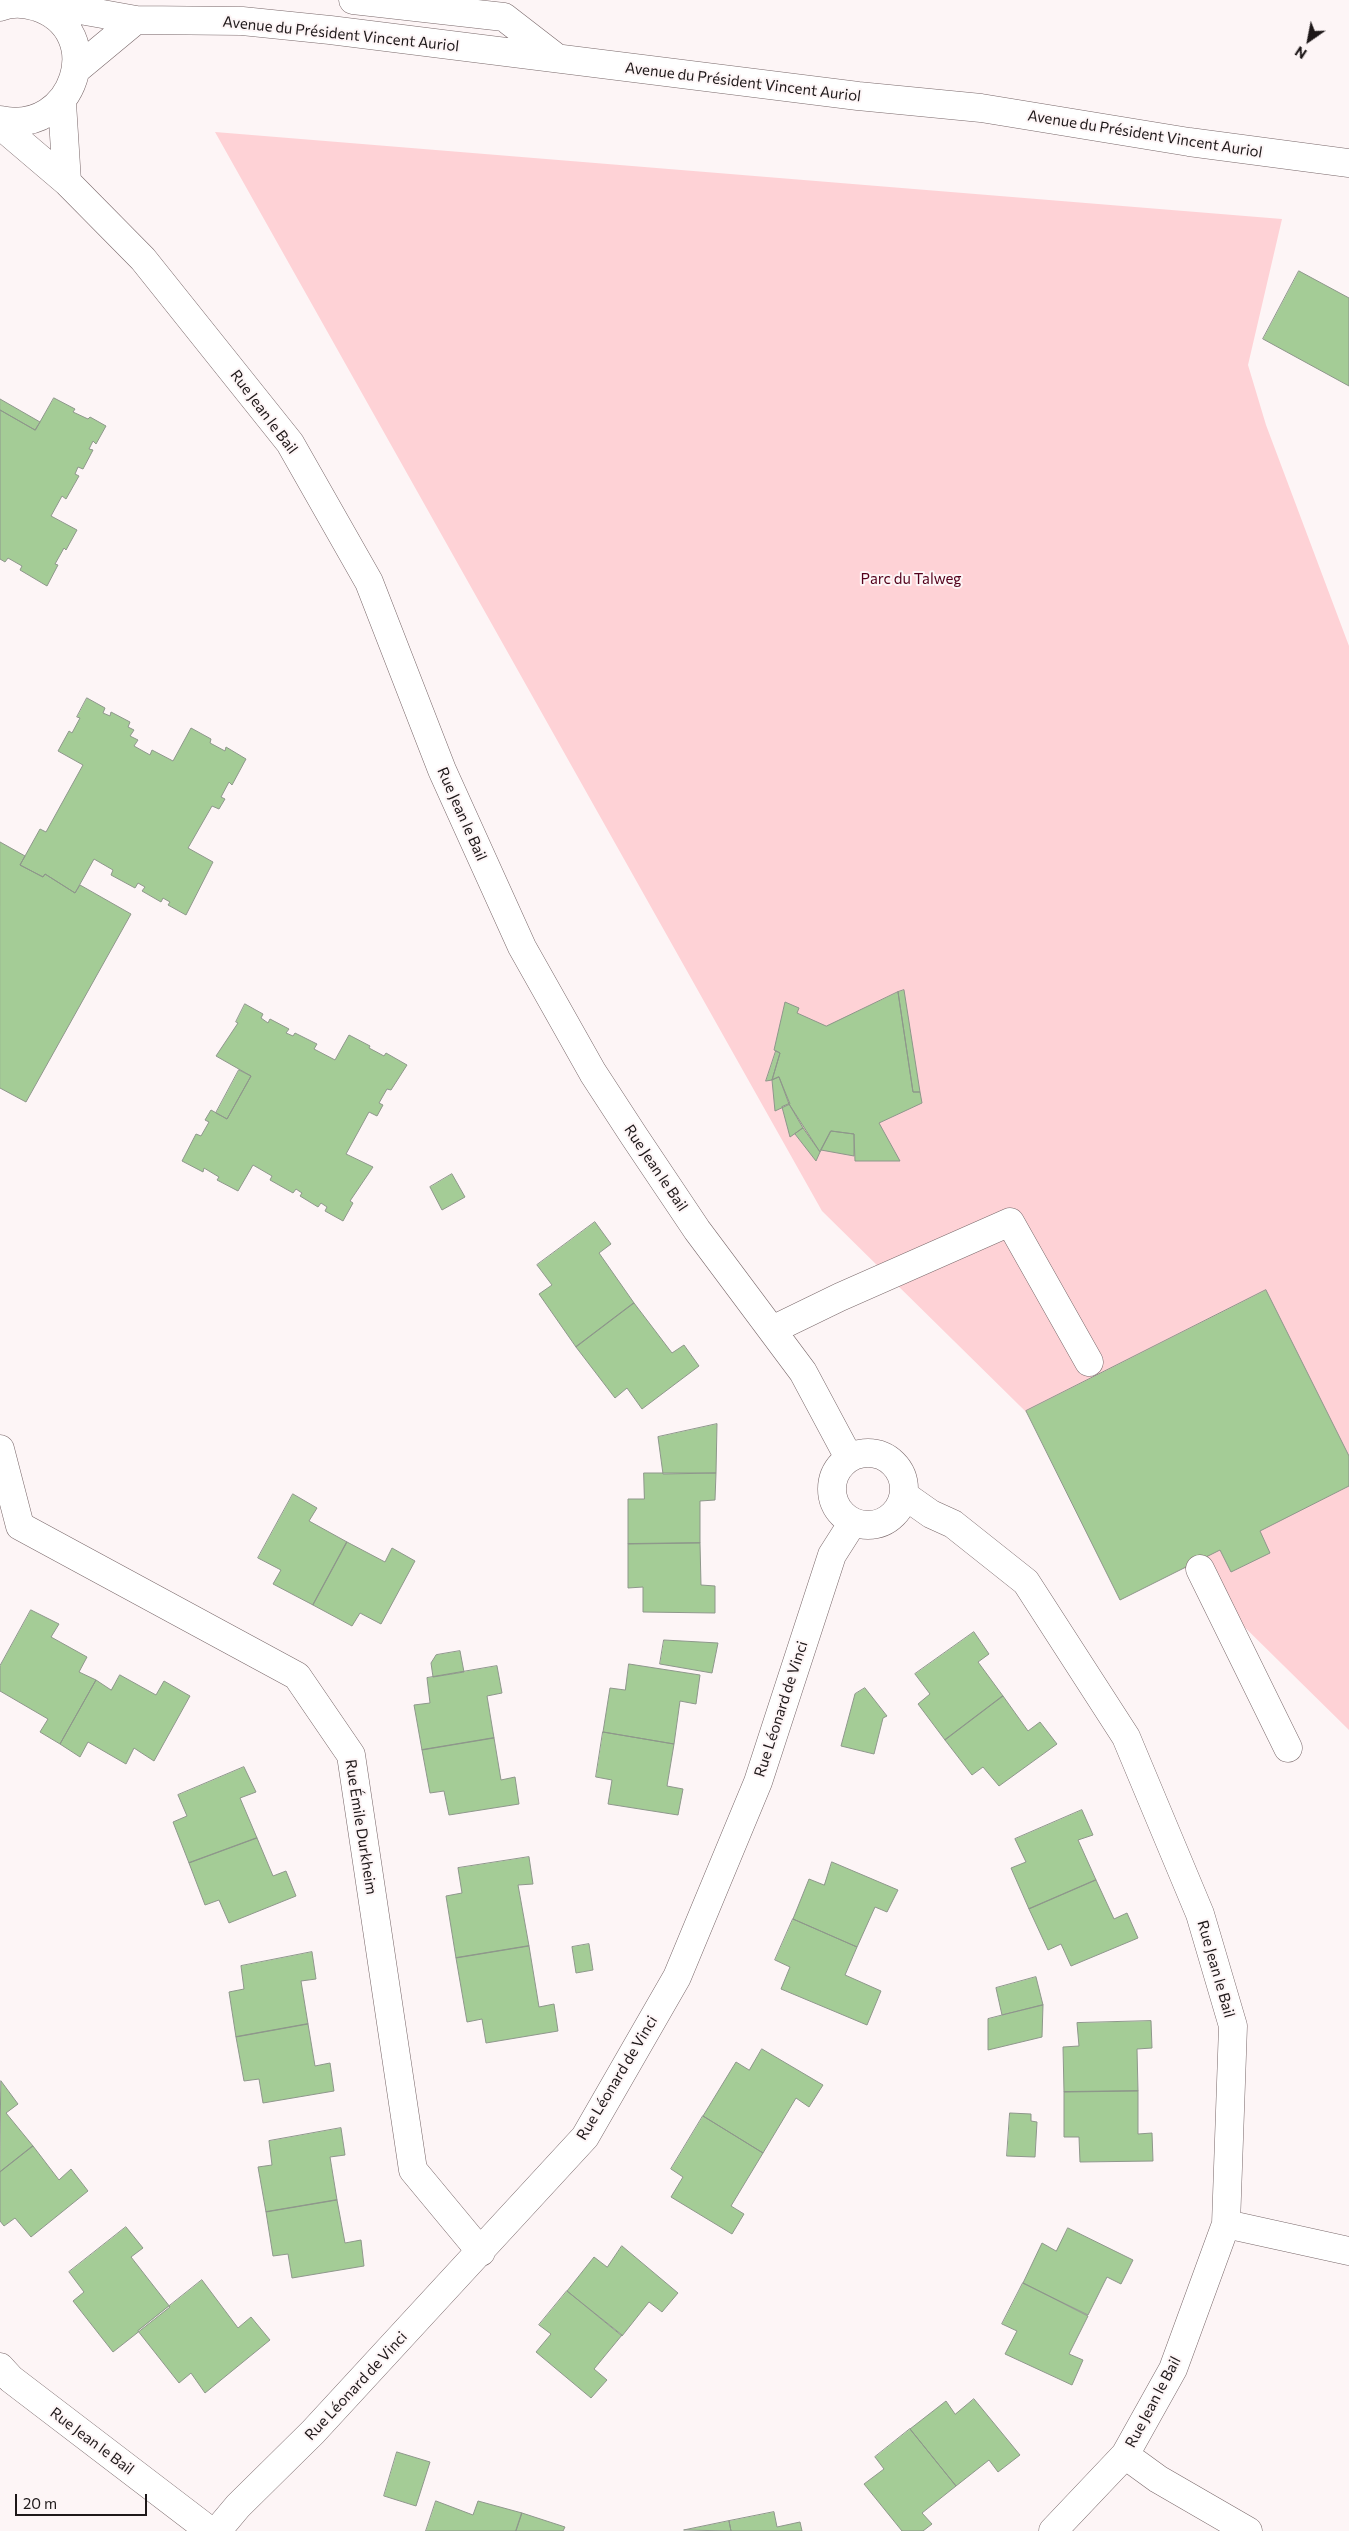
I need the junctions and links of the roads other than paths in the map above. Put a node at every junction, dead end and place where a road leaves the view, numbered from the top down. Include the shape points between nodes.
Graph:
1 (353, 0) edge
2 (0, 6) edge
3 (44, 10) junction
4 (136, 20) junction
5 (558, 59) junction
6 (76, 69) junction
7 (62, 103) junction
8 (0, 120) edge
9 (0, 125) edge
10 (1349, 163) edge
11 (67, 182) junction
12 (772, 1330) junction
13 (1090, 1362) dead end
14 (0, 1449) edge
15 (848, 1458) junction
16 (904, 1494) junction
17 (853, 1522) junction
18 (1200, 1569) dead end
19 (1288, 1748) dead end
20 (1226, 2224) junction
21 (1349, 2251) edge
22 (481, 2252) junction
23 (0, 2367) edge
24 (1125, 2455) junction
25 (210, 2531) edge
26 (216, 2531) edge
27 (1053, 2531) edge
28 (1248, 2531) edge

1 - 5 street via 504,17
2 - 3 street via 27,4
3 - 4 street, Avenue du Président Vincent Auriol via 80,10
3 - 6 street via 59,20 69,34 76,51
4 - 5 street, Avenue du Président Vincent Auriol via 242,21
4 - 6 street
5 - 10 street, Avenue du Président Vincent Auriol via 980,108 1189,142
6 - 7 street
7 - 8 street via 45,115 25,122
7 - 11 street
9 - 11 street, Rue Jean le Bail
11 - 12 street, Rue Jean le Bail via 143,259 290,443 369,582 442,770 522,947 593,1073 634,1136 697,1230
12 - 13 street via 1010,1222
12 - 15 street, Rue Jean le Bail via 803,1372
14 - 22 street, Rue Émile Durkheim via 20,1526 298,1676 351,1755 413,2170
15 - 16 street via 862,1453 877,1454 889,1460 904,1481
15 - 17 street via 835,1473 832,1492 838,1510
16 - 17 street via 900,1506 885,1521 875,1525
16 - 20 street, Rue Jean le Bail via 931,1514 953,1524 1026,1582 1126,1737 1200,1914 1233,2026
17 - 22 street, Rue Léonard de Vinci via 832,1555 758,1782 677,1976 585,2137
18 - 19 street
20 - 21 street
20 - 24 street, Rue Jean le Bail via 1173,2369
22 - 26 street, Rue Léonard de Vinci
23 - 25 street, Rue Jean le Bail via 11,2379
24 - 27 street, Rue Jean le Bail
24 - 28 street

